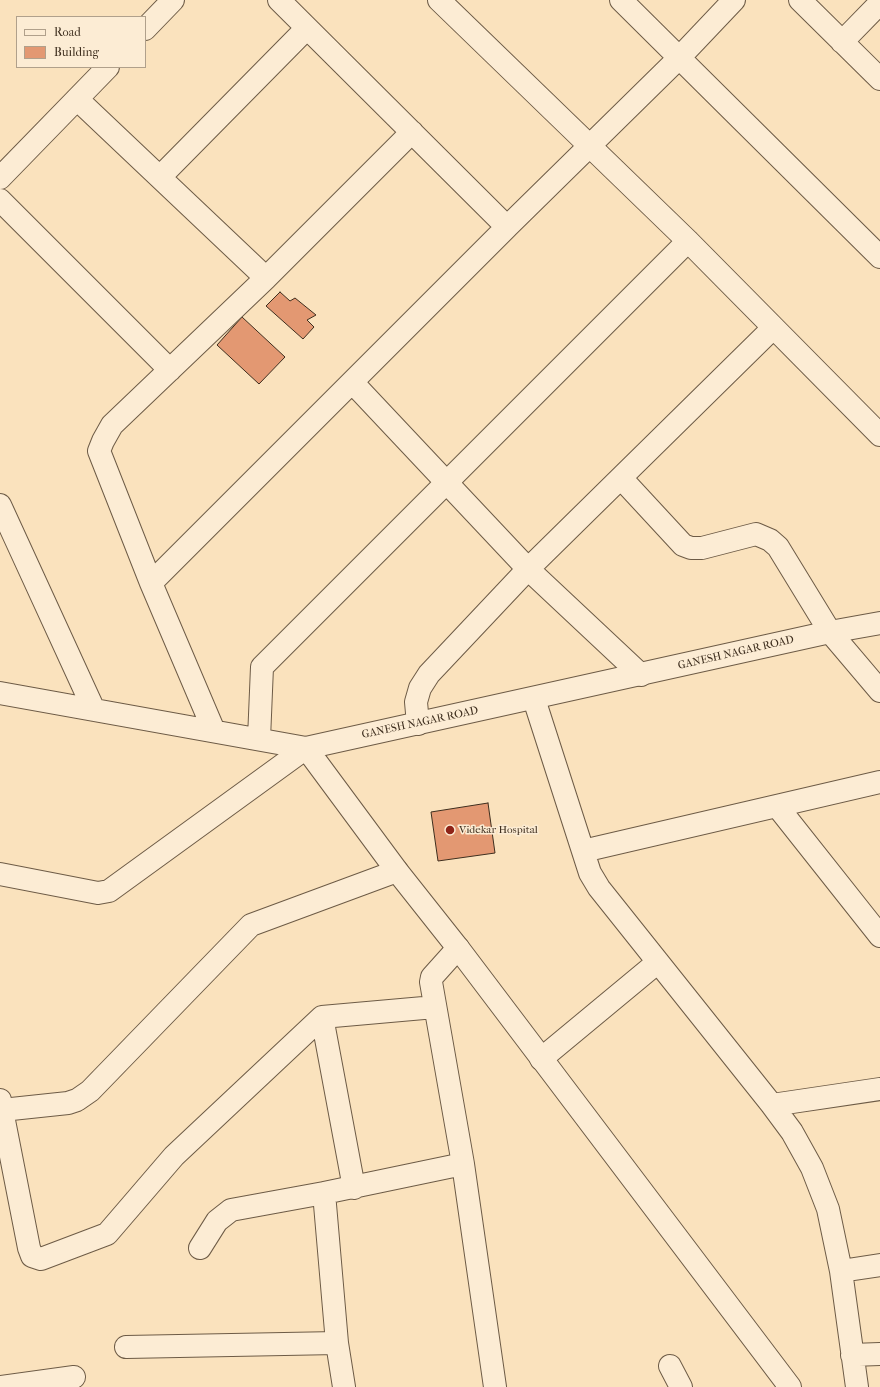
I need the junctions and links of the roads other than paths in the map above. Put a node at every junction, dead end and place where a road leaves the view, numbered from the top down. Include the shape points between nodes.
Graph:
1 (173, 0) edge
2 (279, 0) edge
3 (439, 0) edge
4 (621, 0) edge
5 (734, 0) edge
6 (800, 0) edge
7 (880, 3) edge
8 (146, 28) edge
9 (307, 28) junction
10 (842, 42) junction
11 (679, 58) junction
12 (107, 68) edge
13 (880, 79) edge
14 (77, 100) junction
15 (412, 132) junction
16 (590, 146) junction
17 (160, 177) junction
18 (0, 178) edge
19 (0, 200) edge
20 (507, 227) junction
21 (688, 241) junction
22 (880, 257) edge
23 (266, 278) junction
24 (773, 328) junction
25 (170, 370) junction
26 (352, 382) junction
27 (879, 432) edge
28 (621, 478) junction
29 (447, 481) junction
30 (0, 505) edge
31 (528, 569) junction
32 (151, 583) junction
33 (880, 623) edge
34 (830, 632) junction
35 (641, 675) junction
36 (880, 691) edge
37 (0, 693) edge
38 (534, 699) junction
39 (94, 710) junction
40 (418, 724) junction
41 (214, 731) junction
42 (259, 739) junction
43 (306, 748) junction
44 (880, 782) edge
45 (777, 806) junction
46 (583, 851) junction
47 (397, 871) junction
48 (0, 874) edge
49 (880, 936) edge
50 (458, 948) junction
51 (658, 962) junction
52 (435, 1007) junction
53 (322, 1017) junction
54 (541, 1059) junction
55 (880, 1089) edge
56 (1, 1105) edge
57 (772, 1105) junction
58 (463, 1164) junction
59 (354, 1188) junction
60 (324, 1193) junction
61 (200, 1248) dead end
62 (880, 1265) edge
63 (840, 1271) junction
64 (337, 1343) junction
65 (126, 1347) dead end
66 (880, 1354) edge
67 (852, 1355) junction
68 (670, 1366) dead end
69 (74, 1377) dead end
70 (0, 1386) edge
71 (344, 1387) edge
72 (496, 1387) edge
73 (681, 1387) edge
74 (790, 1387) edge
75 (857, 1387) edge

1 - 8 street
2 - 9 street
3 - 16 street
4 - 11 street
5 - 11 street
6 - 10 street
7 - 10 street
9 - 15 street
9 - 17 street
10 - 13 street
11 - 16 street
11 - 22 street
12 - 14 street
14 - 17 street
14 - 18 street
15 - 20 street
15 - 23 street
16 - 20 street
16 - 21 street
17 - 23 street
19 - 25 street
20 - 26 street
21 - 24 street
21 - 29 street
23 - 25 street
24 - 27 street
24 - 28 street
25 - 32 street via 112,425 99,451
26 - 29 street
26 - 32 street
28 - 31 street
28 - 34 street via 683,545 702,548 756,534 770,540 778,547
29 - 31 street
29 - 42 street via 262,667
30 - 39 street
31 - 35 street
31 - 40 street via 428,674 416,702
32 - 41 street
33 - 34 street, GANESH NAGAR ROAD
34 - 35 street, GANESH NAGAR ROAD
34 - 36 street
35 - 38 street, GANESH NAGAR ROAD
37 - 39 street
38 - 40 street, GANESH NAGAR ROAD
38 - 46 street
39 - 41 street
40 - 43 street, GANESH NAGAR ROAD
41 - 42 street
42 - 43 street
43 - 47 street
43 - 48 street, GANESH NAGAR ROAD via 109,891 98,893
44 - 45 street
45 - 46 street
45 - 49 street
46 - 51 street via 598,888
47 - 50 street
47 - 56 street via 252,925 90,1091 77,1100 68,1103
50 - 52 street via 432,977
50 - 54 street
51 - 54 street
51 - 57 street
52 - 53 street
52 - 58 street
53 - 56 street via 174,1156 107,1234 41,1259 32,1256 29,1248
53 - 59 street
54 - 74 street
55 - 57 street
57 - 63 street via 792,1132 812,1168 828,1209
58 - 59 street
58 - 72 street
59 - 60 street
60 - 61 street via 231,1210 217,1221
60 - 64 street
62 - 63 street
63 - 67 street
64 - 65 street
64 - 71 street
66 - 67 street
67 - 75 street
68 - 73 street
69 - 70 street

